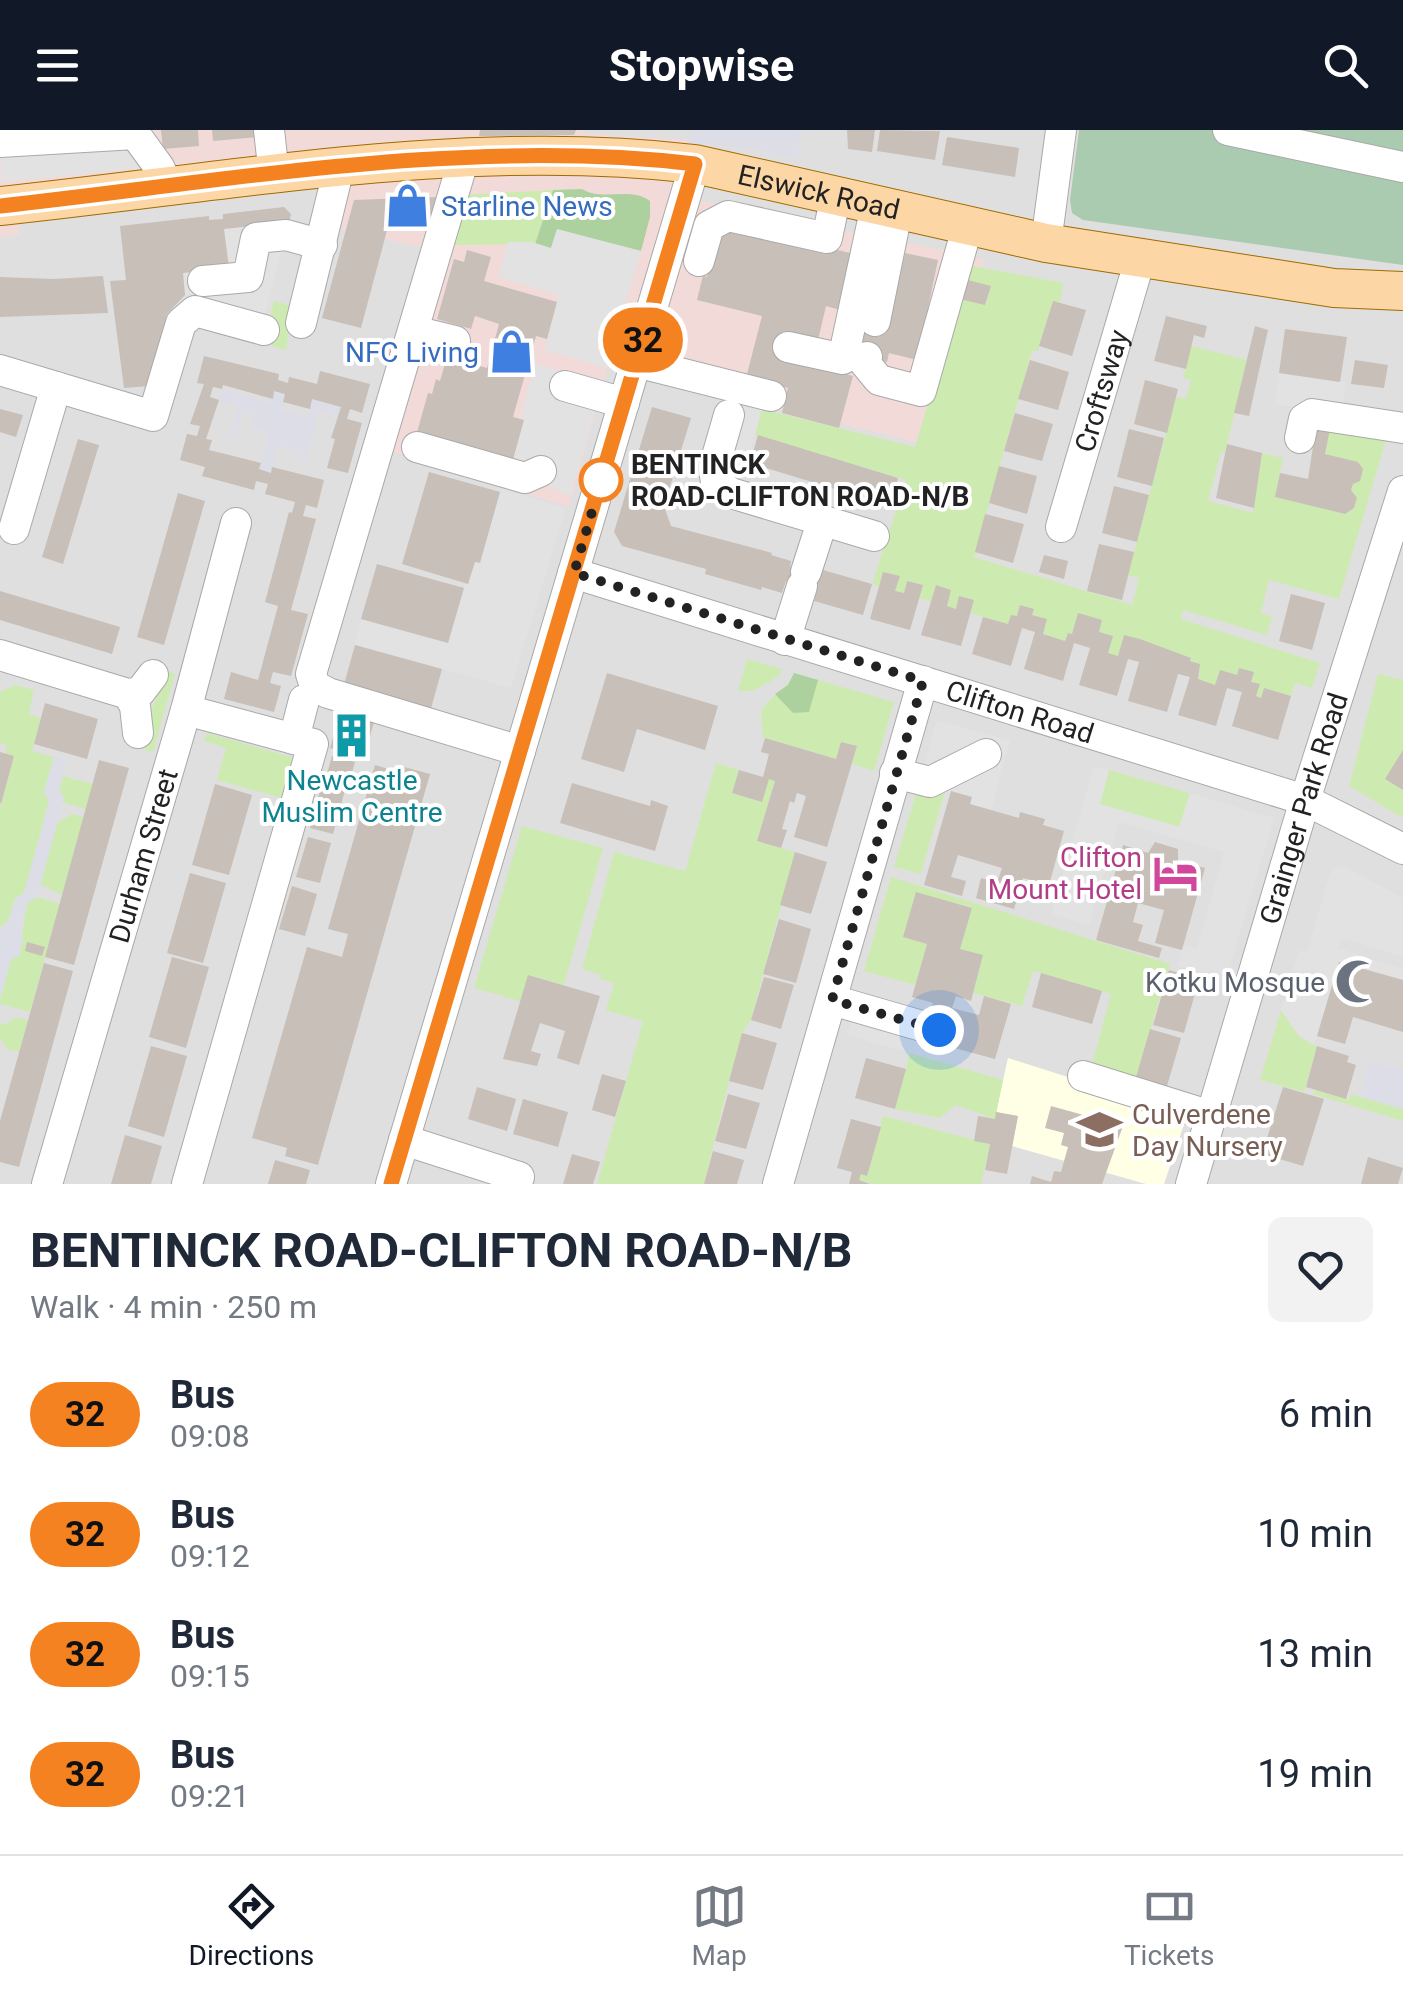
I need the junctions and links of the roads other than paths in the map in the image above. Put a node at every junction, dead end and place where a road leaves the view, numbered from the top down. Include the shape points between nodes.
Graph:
1 (269, 130) edge
2 (1060, 130) edge
3 (1228, 130) edge
4 (0, 142) edge
5 (459, 149) edge
6 (695, 164) junction
7 (1403, 166) edge
8 (339, 168) junction
9 (274, 175) junction
10 (169, 188) junction
11 (836, 195) junction
12 (0, 206) edge
13 (887, 209) junction
14 (968, 225) junction
15 (1046, 243) junction
16 (322, 245) junction
17 (698, 247) junction
18 (1141, 256) junction
19 (203, 281) dead end
20 (1334, 288) junction
21 (1403, 292) edge
22 (1403, 318) edge
23 (875, 321) dead end
24 (301, 324) dead end
25 (264, 330) dead end
26 (414, 331) junction
27 (455, 341) dead end
28 (788, 346) dead end
29 (866, 357) dead end
30 (636, 362) junction
31 (0, 370) edge
32 (565, 386) dead end
33 (56, 387) junction
34 (771, 396) dead end
35 (624, 402) junction
36 (729, 415) dead end
37 (1403, 428) edge
38 (1300, 438) dead end
39 (417, 447) dead end
40 (541, 471) dead end
41 (1403, 491) edge
42 (822, 522) junction
43 (236, 523) dead end
44 (1060, 527) dead end
45 (14, 529) dead end
46 (874, 536) dead end
47 (574, 573) junction
48 (785, 640) junction
49 (0, 655) edge
50 (153, 675) dead end
51 (923, 681) junction
52 (128, 694) junction
53 (304, 700) dead end
54 (186, 710) junction
55 (138, 733) dead end
56 (294, 739) junction
57 (520, 752) junction
58 (986, 754) dead end
59 (895, 772) junction
60 (1305, 800) junction
61 (1403, 849) edge
62 (832, 1000) junction
63 (939, 1030) dead end
64 (1083, 1076) dead end
65 (1212, 1116) junction
66 (404, 1140) junction
67 (520, 1177) dead end
68 (1197, 1183) edge
69 (46, 1184) edge
70 (186, 1184) edge
71 (391, 1184) edge
72 (778, 1184) edge

1 - 9 street
2 - 15 street
3 - 7 street
4 - 10 street via 135,134
5 - 6 main road, Elswick Road
5 - 8 main road, Elswick Road
5 - 26 street
6 - 11 main road, Elswick Road
6 - 17 street
8 - 9 main road, Elswick Road
8 - 16 street
9 - 10 main road, Elswick Road
10 - 12 main road, Elswick Road
11 - 13 main road, Elswick Road
11 - 17 street via 826,238 728,216 709,226
13 - 14 main road, Elswick Road
13 - 23 street
13 - 28 street via 843,359
14 - 15 main road, Elswick Road
14 - 29 street via 921,391 879,380
15 - 18 main road, Elswick Road
16 - 19 street via 286,235 256,238 248,277
16 - 24 street
17 - 30 street
18 - 20 main road, Elswick Road
18 - 44 street, Croftsway
20 - 21 main road, Elswick Road
20 - 22 main road, Elswick Road
25 - 33 street via 195,311 187,316 153,416
26 - 27 street
26 - 57 street via 393,357 311,674 328,694
30 - 34 street
30 - 35 street
31 - 33 street
32 - 35 street
33 - 45 street
35 - 47 street
36 - 42 street via 716,483
37 - 38 street via 1312,414
39 - 40 street via 525,478
41 - 60 street, Grainger Park Road
42 - 46 street
42 - 48 street
43 - 54 street, Durham Street via 217,631
47 - 48 street, Clifton Road
47 - 57 street
48 - 51 street, Clifton Road
49 - 52 street
50 - 52 street via 140,692
51 - 59 street
51 - 60 street, Clifton Road
52 - 55 street
53 - 56 street
54 - 56 street
54 - 69 street, Durham Street
56 - 70 street via 314,744
57 - 66 street
58 - 59 street via 930,782
59 - 62 street
60 - 61 street, Clifton Road
60 - 65 street, Grainger Park Road
62 - 63 street
62 - 72 street
64 - 65 street
65 - 68 street, Grainger Park Road
66 - 67 street
66 - 71 street

